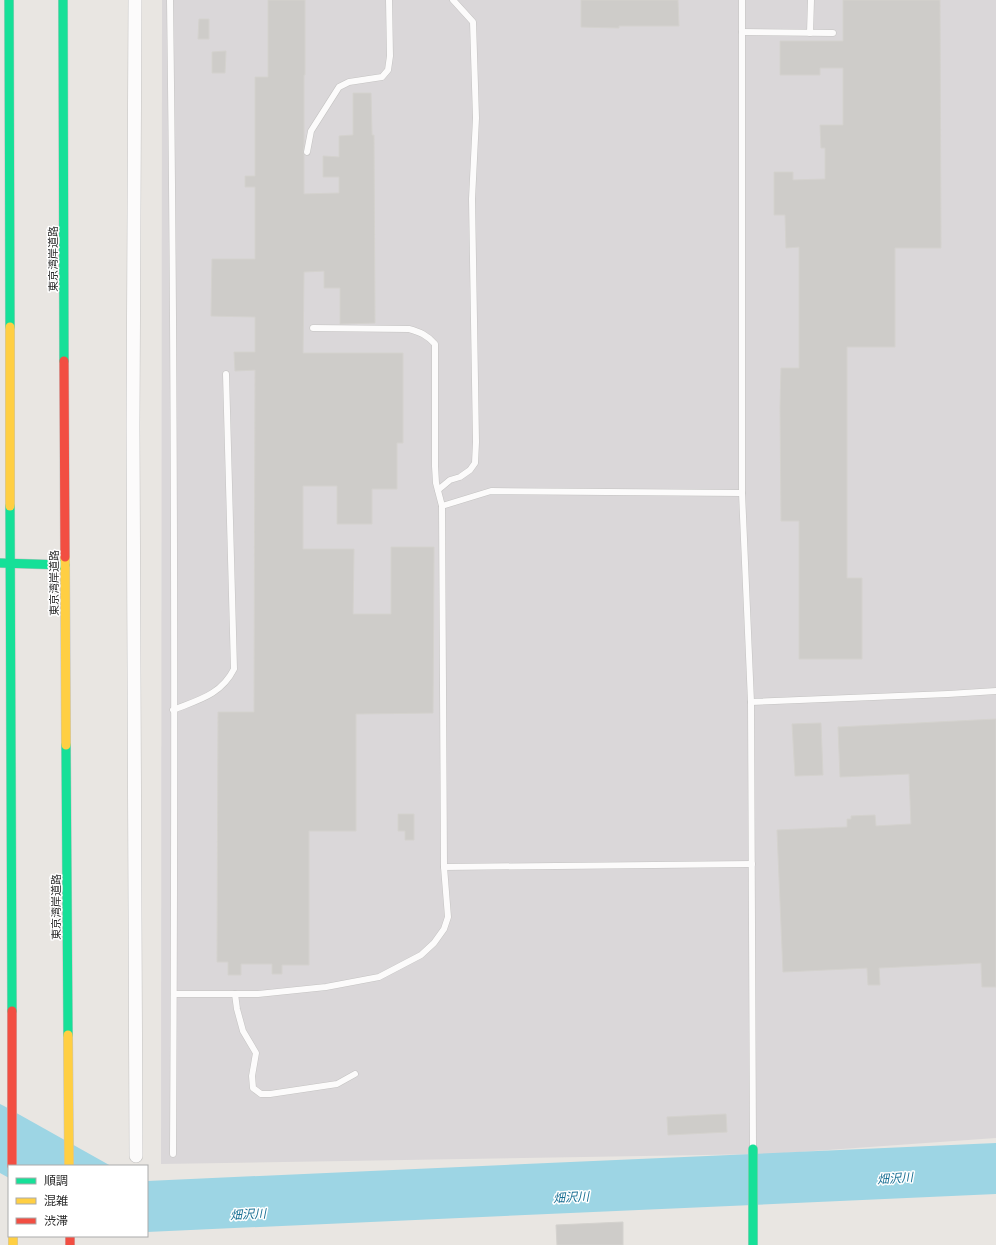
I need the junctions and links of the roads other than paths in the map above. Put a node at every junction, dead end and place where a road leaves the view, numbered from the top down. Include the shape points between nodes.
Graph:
1 (9, 0) edge
2 (63, 0) edge
3 (135, 0) edge
4 (170, 0) edge
5 (389, 0) edge
6 (453, 0) edge
7 (742, 0) edge
8 (811, 0) edge
9 (742, 32) junction
10 (810, 33) junction
11 (833, 33) dead end
12 (306, 152) dead end
13 (313, 328) dead end
14 (226, 374) dead end
15 (438, 490) junction
16 (742, 493) junction
17 (442, 506) junction
18 (0, 563) edge
19 (11, 563) junction
20 (65, 565) junction
21 (996, 691) edge
22 (751, 702) junction
23 (173, 710) junction
24 (752, 864) junction
25 (444, 867) junction
26 (174, 994) junction
27 (235, 994) junction
28 (355, 1074) dead end
29 (753, 1149) joint
30 (172, 1154) dead end
31 (136, 1156) dead end
32 (12, 1165) edge
33 (69, 1165) edge
34 (753, 1245) edge

1 - 19 main road
2 - 20 main road, 東京湾岸道路
3 - 31 street via 133,514
4 - 23 lane via 173,226
5 - 12 lane via 388,70 382,77 349,82 339,87 311,131
6 - 15 lane via 473,22 476,118 472,199 476,442 475,463 470,470 450,480
7 - 9 lane
8 - 10 lane
9 - 10 lane
9 - 16 lane
10 - 11 lane
13 - 15 lane via 409,329 428,336 435,344 435,466
14 - 23 lane via 234,669 214,694
15 - 17 lane
16 - 17 lane via 491,491
16 - 22 lane
17 - 25 lane
18 - 19 main road
19 - 20 main road
19 - 32 main road
20 - 33 main road, 東京湾岸道路
21 - 22 lane
22 - 24 lane
23 - 26 lane
24 - 25 lane
24 - 29 lane
25 - 27 lane via 448,917 444,929 434,943 416,958 379,977 326,987
26 - 27 lane
26 - 30 lane
27 - 28 lane via 243,1031 256,1053 252,1076 253,1088 261,1094 321,1088 337,1084
29 - 34 main road

